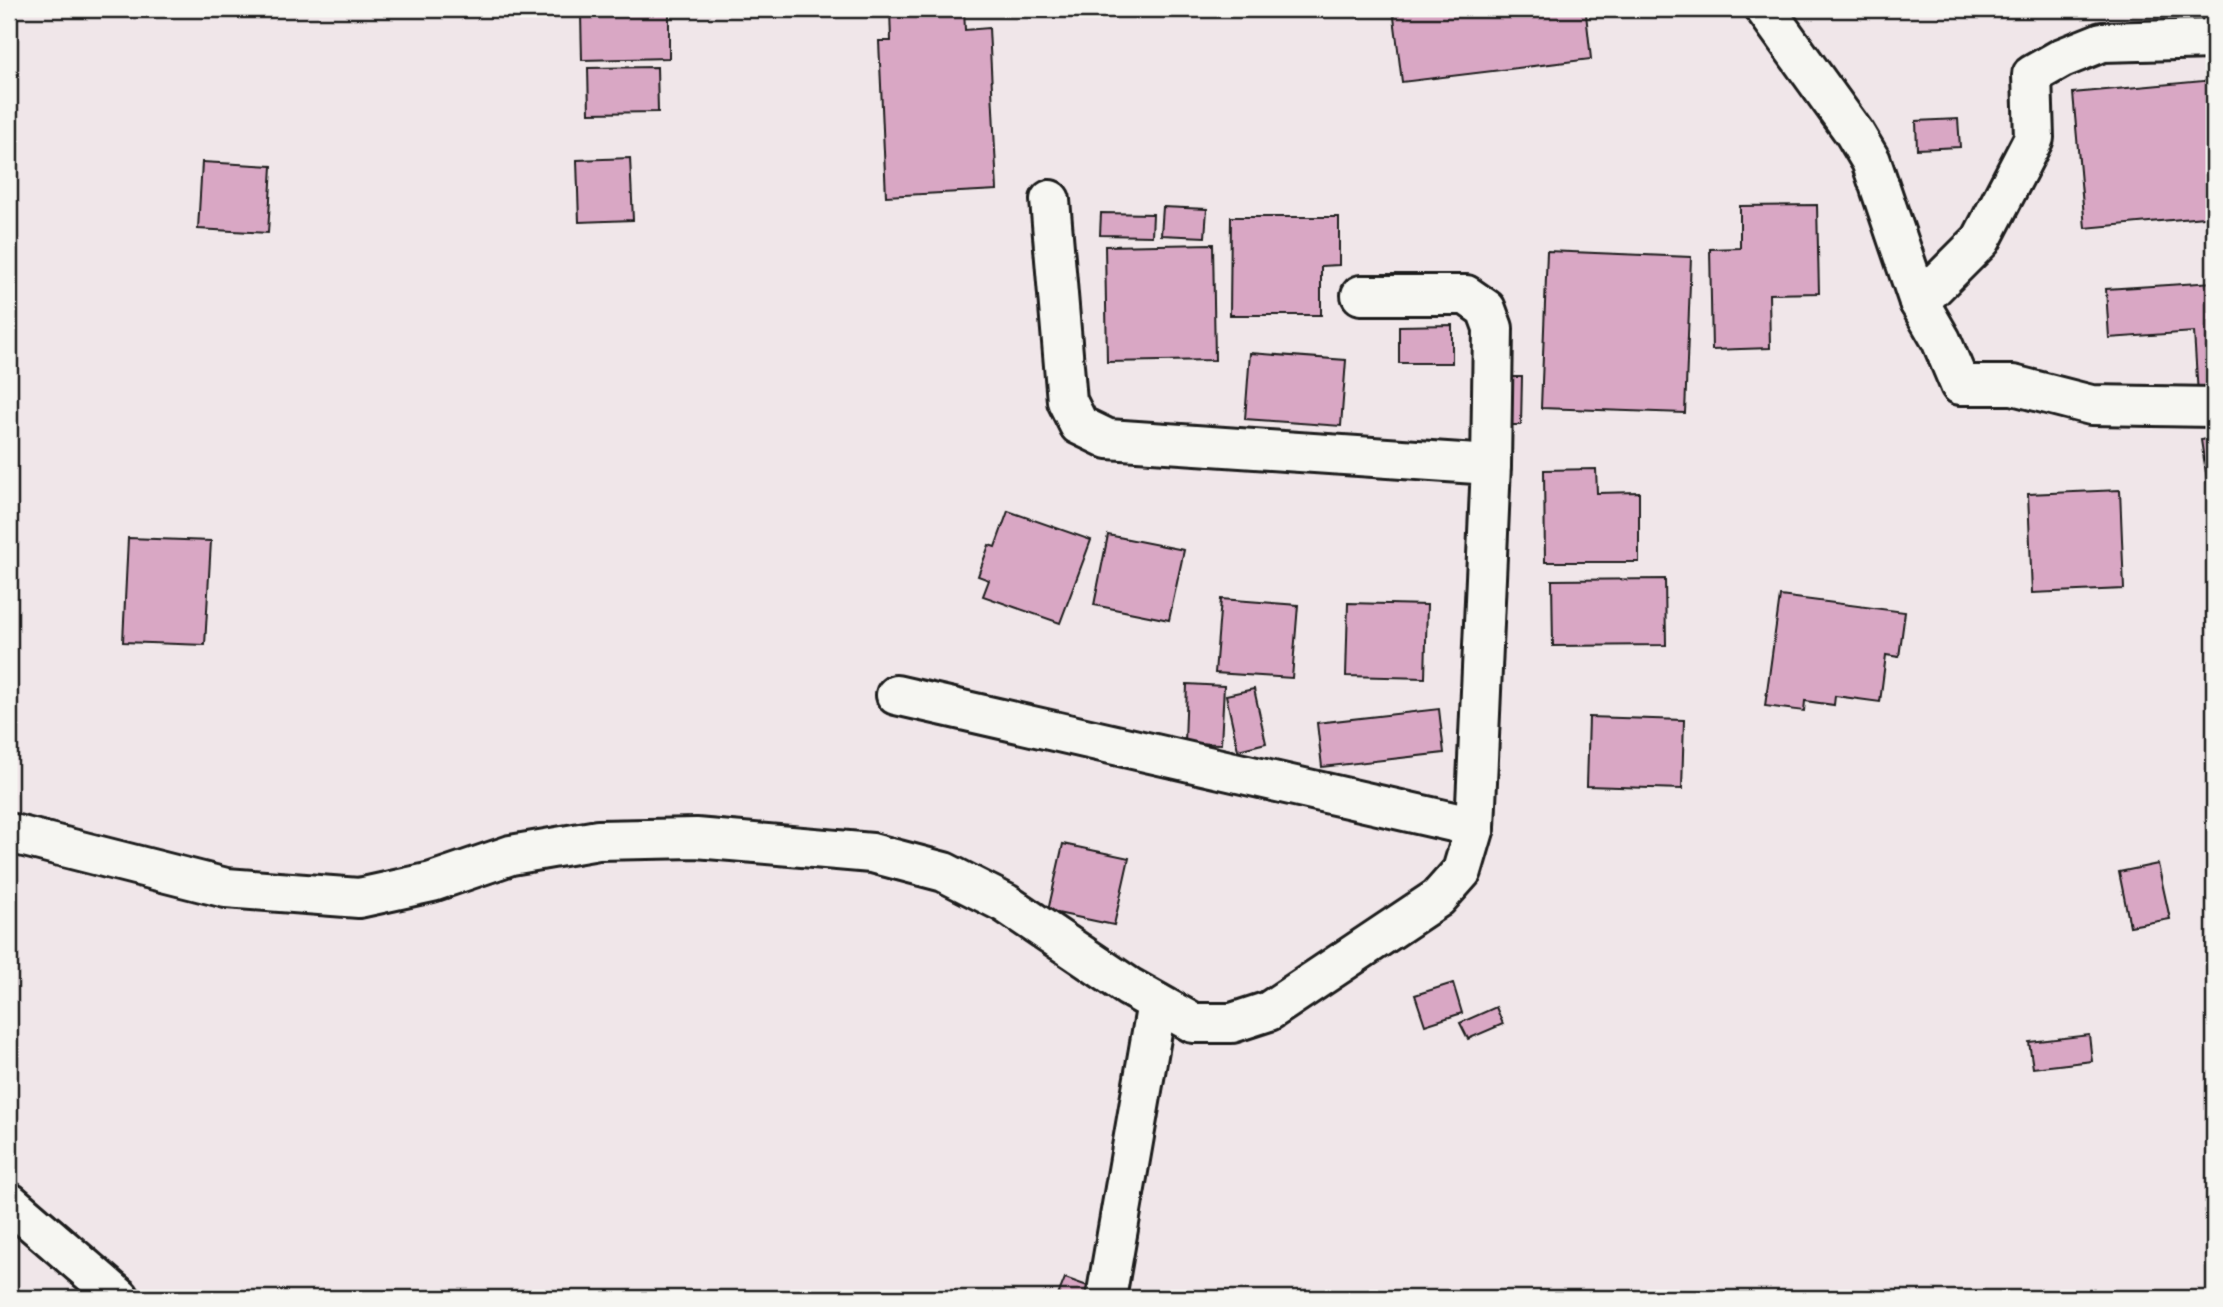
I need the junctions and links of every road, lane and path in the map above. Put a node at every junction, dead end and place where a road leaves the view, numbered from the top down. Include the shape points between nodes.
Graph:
1 (1765, 9) edge
2 (2214, 39) edge
3 (1050, 200) dead end
4 (1362, 295) dead end
5 (1919, 302) junction
6 (2214, 407) edge
7 (1491, 465) junction
8 (896, 695) dead end
9 (1475, 827) junction
10 (9, 833) edge
11 (1157, 1003) junction
12 (9, 1202) edge
13 (120, 1298) edge
14 (1106, 1298) edge

1 - 5 street via 1871,162
2 - 5 street via 2102,42 2032,75 2034,138 1981,240
3 - 7 street via 1067,401 1079,425 1108,439
4 - 7 street via 1466,296 1486,309 1493,328
5 - 6 street via 1960,385 2013,385 2091,405
7 - 9 street
8 - 9 street
9 - 11 street via 1462,871 1438,898 1269,1011 1232,1023 1193,1023
10 - 11 street via 226,888 359,898 432,882 510,855 598,841 696,838 872,853 944,872 1005,903
11 - 14 street
12 - 13 street

